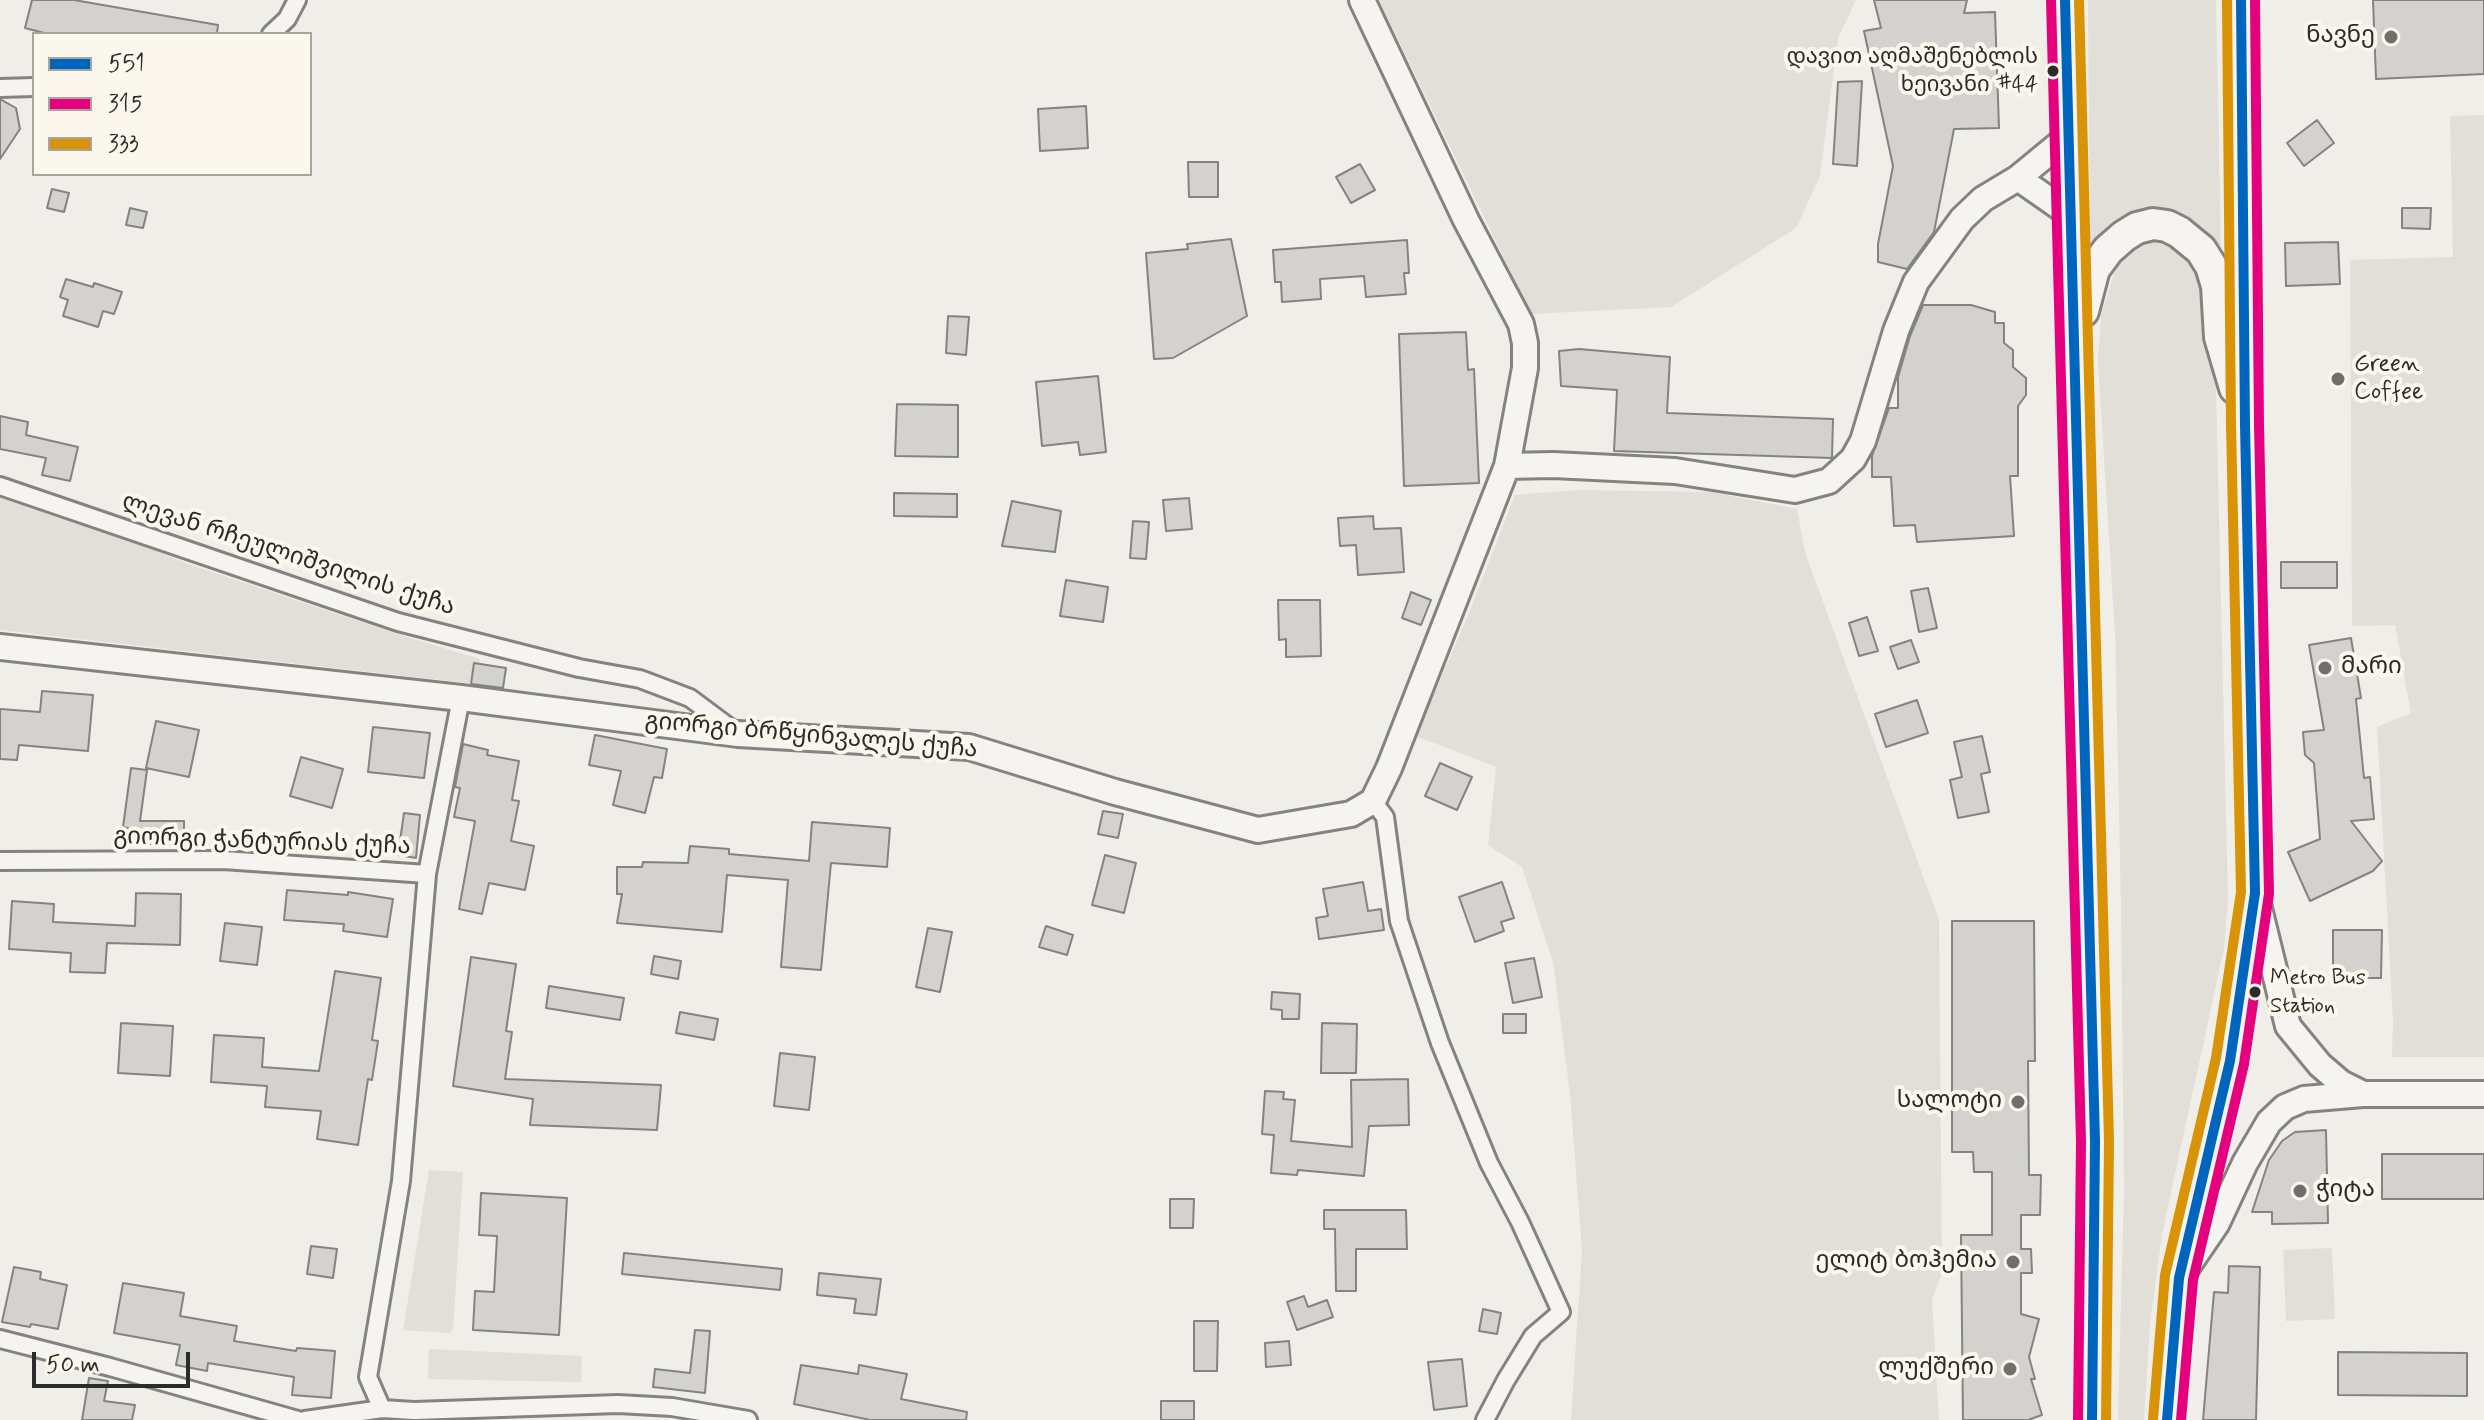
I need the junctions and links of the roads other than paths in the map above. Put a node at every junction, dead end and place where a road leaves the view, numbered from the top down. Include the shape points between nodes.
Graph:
1 (297, 0) edge
2 (1362, 0) edge
3 (2065, 0) edge
4 (2241, 0) edge
5 (273, 32) edge
6 (32, 87) edge
7 (0, 88) edge
8 (2069, 136) junction
9 (2018, 178) junction
10 (2071, 215) junction
11 (2074, 344) junction
12 (2245, 425) junction
13 (1507, 466) junction
14 (0, 486) edge
15 (0, 647) edge
16 (461, 698) junction
17 (738, 734) junction
18 (1373, 801) junction
19 (0, 861) edge
20 (427, 874) junction
21 (2255, 893) junction
22 (2363, 1094) junction
23 (2484, 1094) edge
24 (2179, 1278) junction
25 (0, 1339) edge
26 (382, 1409) junction
27 (298, 1420) edge
28 (305, 1420) edge
29 (748, 1420) edge
30 (1485, 1420) edge
31 (2092, 1420) edge
32 (2167, 1420) edge

1 - 5 street
2 - 13 street via 1521,324 1525,368
3 - 8 highway
4 - 12 highway
6 - 7 street
8 - 9 street
8 - 10 highway
9 - 10 street
9 - 13 street via 1962,219 1916,282 1863,441 1853,459 1829,481 1795,490 1675,471
10 - 11 highway
11 - 12 highway via 2094,269 2108,250 2137,228 2167,226 2191,240 2211,266 2220,337
11 - 31 highway via 2095,1141
12 - 21 highway
13 - 18 street
14 - 17 street, ლევან რჩეულიშვილის ქუჩა via 398,622 640,679 690,698
15 - 16 street, გიორგი ბრწყინვალეს ქუჩა
16 - 17 street, გიორგი ბრწყინვალეს ქუჩა
16 - 20 street
17 - 18 street, გიორგი ბრწყინვალეს ქუჩა via 969,747 1258,830 1351,814
18 - 30 street via 1385,817 1399,921 1440,1043 1489,1163 1561,1312 1533,1336
19 - 20 street, გიორგი ჭანტურიას ქუჩა via 223,860
20 - 26 street via 401,1181 368,1377
21 - 22 street via 2288,1026 2320,1065
21 - 24 highway via 2230,1061
22 - 23 street
22 - 24 street via 2304,1099 2269,1122 2217,1223
24 - 32 highway
25 - 27 street
26 - 28 street
26 - 29 street via 618,1404

